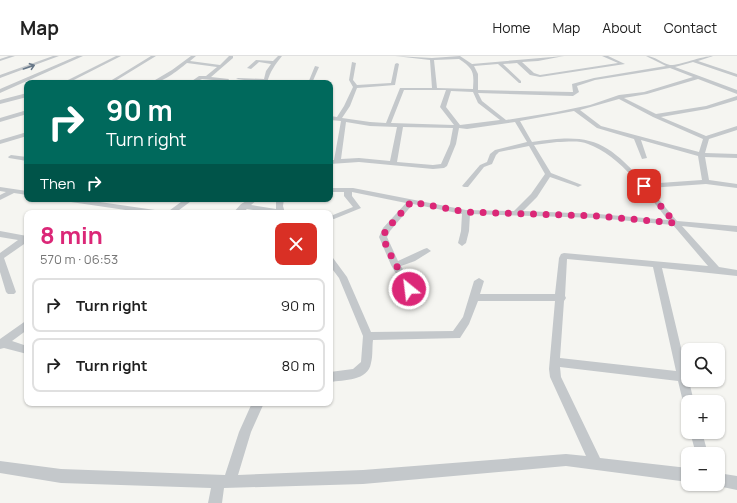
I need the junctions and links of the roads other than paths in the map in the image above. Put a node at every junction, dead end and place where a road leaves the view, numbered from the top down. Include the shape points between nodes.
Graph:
1 (12, 56) edge
2 (57, 56) edge
3 (81, 56) edge
4 (119, 56) edge
5 (154, 56) edge
6 (194, 56) edge
7 (280, 56) edge
8 (397, 56) edge
9 (527, 56) edge
10 (562, 56) edge
11 (604, 56) edge
12 (648, 56) edge
13 (711, 56) edge
14 (231, 57) dead end
15 (459, 57) edge
16 (432, 59) junction
17 (0, 60) edge
18 (532, 60) junction
19 (694, 60) junction
20 (518, 61) junction
21 (186, 62) junction
22 (496, 62) junction
23 (276, 63) junction
24 (354, 63) dead end
25 (397, 64) dead end
26 (623, 64) junction
27 (471, 65) junction
28 (221, 66) junction
29 (669, 66) junction
30 (317, 67) dead end
31 (249, 68) dead end
32 (638, 71) junction
33 (737, 76) edge
34 (0, 77) edge
35 (698, 77) junction
36 (207, 78) junction
37 (238, 79) dead end
38 (25, 80) edge
39 (70, 80) edge
40 (113, 80) edge
41 (158, 80) edge
42 (196, 80) edge
43 (227, 80) edge
44 (247, 80) edge
45 (266, 80) edge
46 (311, 80) edge
47 (24, 81) edge
48 (519, 82) dead end
49 (355, 87) junction
50 (435, 89) junction
51 (449, 89) junction
52 (0, 91) edge
53 (475, 91) junction
54 (737, 92) edge
55 (24, 96) edge
56 (619, 97) junction
57 (737, 98) edge
58 (0, 102) edge
59 (576, 110) junction
60 (24, 113) edge
61 (655, 116) junction
62 (333, 118) edge
63 (516, 119) junction
64 (0, 120) edge
65 (342, 120) junction
66 (504, 121) junction
67 (388, 124) junction
68 (400, 124) junction
69 (456, 128) junction
70 (736, 129) edge
71 (24, 135) edge
72 (637, 138) junction
73 (706, 138) junction
74 (0, 142) edge
75 (531, 144) junction
76 (702, 156) junction
77 (737, 156) edge
78 (11, 157) dead end
79 (644, 158) dead end
80 (24, 159) edge
81 (333, 161) edge
82 (393, 163) junction
83 (548, 174) junction
84 (706, 182) junction
85 (578, 185) dead end
86 (466, 186) dead end
87 (644, 186) junction
88 (737, 186) edge
89 (0, 189) edge
90 (333, 190) edge
91 (348, 190) junction
92 (13, 191) junction
93 (24, 193) edge
94 (0, 198) edge
95 (85, 202) edge
96 (186, 202) edge
97 (250, 202) edge
98 (411, 202) junction
99 (244, 206) junction
100 (141, 210) edge
101 (174, 210) edge
102 (240, 210) edge
103 (268, 210) edge
104 (466, 212) junction
105 (516, 214) junction
106 (333, 217) edge
107 (675, 223) junction
108 (737, 229) edge
109 (0, 234) edge
110 (24, 239) edge
111 (24, 240) edge
112 (462, 243) dead end
113 (427, 251) dead end
114 (0, 258) edge
115 (333, 264) edge
116 (396, 264) junction
117 (657, 265) junction
118 (716, 270) junction
119 (737, 273) edge
120 (480, 281) dead end
121 (409, 289) dead end
122 (11, 292) dead end
123 (475, 297) junction
124 (561, 298) junction
125 (24, 326) edge
126 (368, 336) junction
127 (2, 344) edge
128 (24, 349) edge
129 (554, 362) junction
130 (681, 373) edge
131 (681, 377) edge
132 (333, 378) edge
133 (257, 406) edge
134 (596, 463) junction
135 (0, 467) edge
136 (681, 474) edge
137 (725, 481) edge
138 (224, 482) junction
139 (737, 483) edge
140 (215, 503) edge

1 - 17 street
34 -> 2 street
3 - 38 street
4 - 39 street
5 - 40 street
6 - 21 street
7 - 23 street
8 - 16 street
9 - 18 street
10 - 18 street
11 - 26 street
12 - 29 street
13 - 19 street
14 - 28 street
15 - 16 street
15 - 27 street
16 - 50 street
18 - 20 street
19 - 29 street
19 - 33 street
20 - 22 street
20 - 26 street via 533,75 540,76
21 - 28 street
21 - 41 street
22 - 27 street
22 - 48 street
23 - 31 street via 258,61
23 - 45 street via 268,72
24 - 49 street via 351,80
25 - 49 street via 393,84
26 - 32 street
27 - 53 street via 476,79
28 - 36 street
29 - 32 street
29 - 35 street
30 - 46 street
32 - 53 street via 576,84 576,92 573,94
35 - 54 street
35 - 56 street via 644,93
36 - 42 street
36 - 43 street
37 - 44 street
47 - 52 street
49 - 65 street
50 - 51 street
50 - 67 street via 401,90
51 - 53 street
51 - 69 street via 443,107 457,125
53 - 66 street via 480,102
55 - 58 street
56 - 59 street
56 - 61 street
57 - 61 street via 707,107
59 - 63 street
59 - 72 street via 596,126
60 - 64 street
61 - 73 street
62 - 65 street
63 - 66 street
63 - 75 street
65 - 67 street
65 - 81 street
66 - 69 street
67 - 68 street
68 - 69 street
68 - 82 street
69 - 82 street via 444,166
70 - 73 street
71 - 74 street
72 - 76 street
72 - 79 street
73 - 76 street
75 - 83 street
75 - 86 street via 493,154 490,163 482,166
75 - 87 street via 555,141 591,142 609,153
76 - 77 street
76 - 84 street
78 - 80 street
81 - 82 street
83 - 85 street
83 - 105 street via 534,195
84 - 87 street
84 - 88 street
87 - 107 street
89 - 92 street
90 - 91 street
91 - 98 street
91 - 106 street via 348,196 357,208
92 - 93 street
92 - 94 street
95 - 100 street
96 - 101 street
97 - 99 street
98 - 104 street
98 - 116 street via 386,230 383,237
99 - 102 street
99 - 103 street
104 - 105 street
104 - 112 street
105 - 107 street via 598,216
107 - 108 street
107 - 118 street
109 - 110 street
111 - 114 street
113 - 116 street
114 - 122 street
115 - 126 street via 344,277
116 - 121 street
117 - 118 street
117 - 124 street via 564,256
117 - 130 street
118 - 119 street
120 - 123 street
123 - 124 street
123 - 126 street via 461,330 456,335
124 - 129 street
125 - 127 street
126 - 132 street via 366,364 362,369 355,374
127 - 128 street
129 - 131 street
129 - 134 street via 556,377
133 - 138 street
134 - 136 street
134 - 138 street via 566,460 363,477
135 - 138 street via 61,476
137 - 139 street
138 - 140 street

